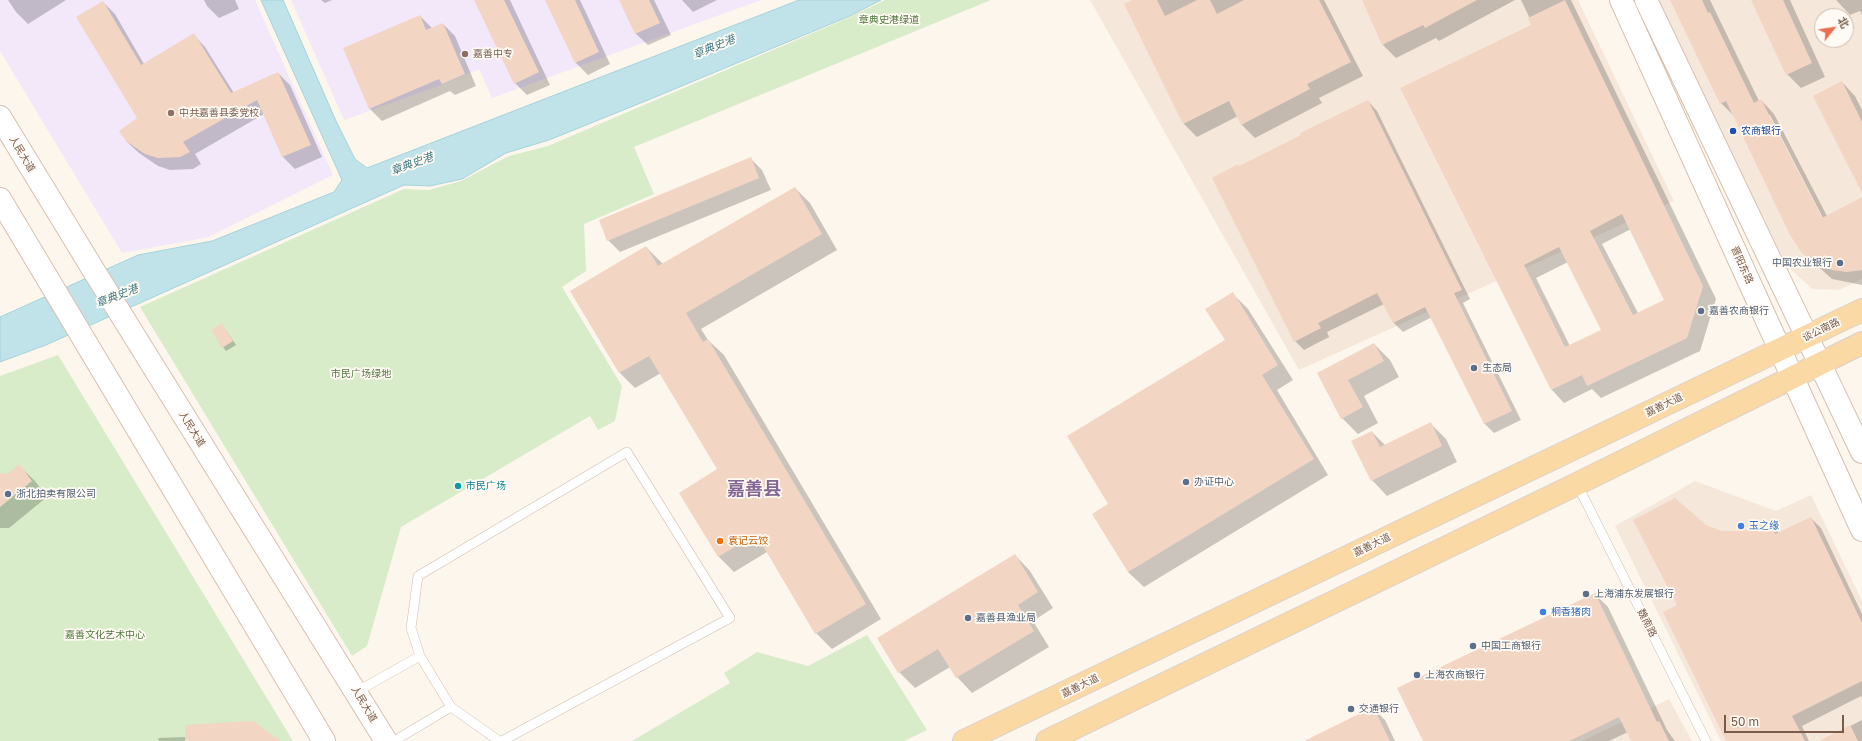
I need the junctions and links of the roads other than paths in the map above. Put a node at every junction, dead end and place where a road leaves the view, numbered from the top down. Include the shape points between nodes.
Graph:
1 (1621, 0) edge
2 (1646, 0) edge
3 (0, 117) edge
4 (0, 199) edge
5 (1862, 310) edge
6 (1807, 337) junction
7 (1862, 343) edge
8 (1780, 350) junction
9 (1820, 364) junction
10 (1793, 378) junction
11 (1862, 452) edge
12 (1577, 484) junction
13 (1862, 530) edge
14 (420, 656) junction
15 (356, 692) junction
16 (452, 707) junction
17 (324, 741) edge
18 (386, 741) edge
19 (394, 741) edge
20 (501, 741) edge
21 (964, 741) edge
22 (1047, 741) edge
23 (1706, 741) edge

1 - 8 main road, 晋阳东路
2 - 6 main road
3 - 15 main road, 人民大道
4 - 17 main road
5 - 6 main road, 谈公南路
6 - 8 main road, 谈公南路
6 - 9 main road
7 - 9 main road
8 - 10 main road, 晋阳东路
8 - 21 main road, 嘉善大道
9 - 10 main road
9 - 11 main road
10 - 12 main road
10 - 13 main road, 晋阳东路
12 - 22 main road
12 - 23 lane, 魏南路
14 - 15 lane
14 - 16 lane
14 - 20 lane via 411,628 418,576 627,452 730,618
15 - 18 main road, 人民大道
16 - 19 lane
16 - 20 lane

